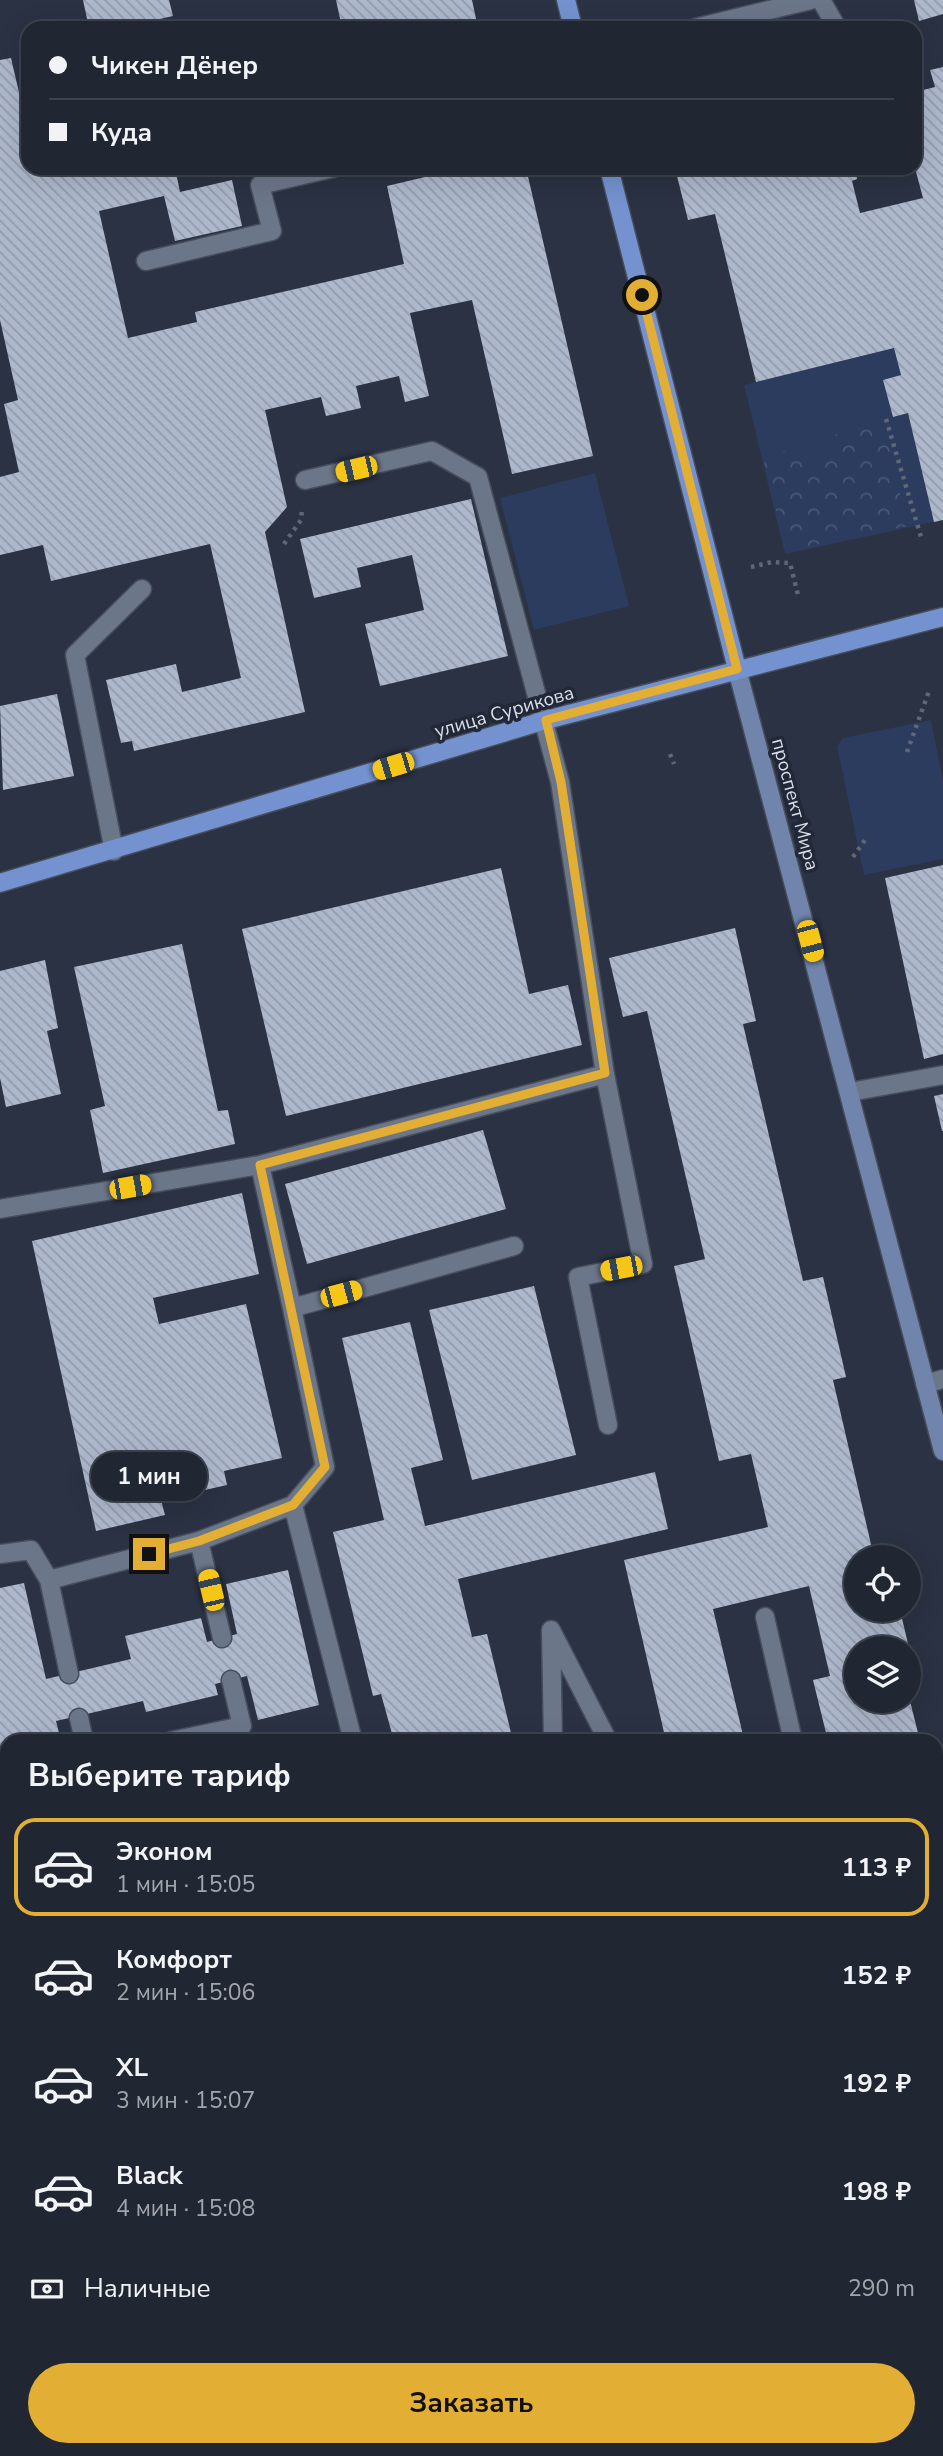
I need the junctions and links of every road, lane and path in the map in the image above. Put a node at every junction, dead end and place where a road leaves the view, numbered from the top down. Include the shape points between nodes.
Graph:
1 (566, 0) edge
2 (811, 0) edge
3 (821, 0) edge
4 (571, 21) edge
5 (724, 21) edge
6 (833, 21) edge
7 (303, 175) edge
8 (611, 175) edge
9 (146, 261) dead end
10 (886, 419) dead end
11 (305, 480) joint
12 (921, 537) dead end
13 (284, 544) dead end
14 (751, 567) dead end
15 (142, 589) dead end
16 (798, 595) dead end
17 (943, 617) edge
18 (737, 669) junction
19 (929, 691) dead end
20 (546, 720) junction
21 (907, 752) dead end
22 (670, 754) dead end
23 (674, 764) dead end
24 (867, 837) dead end
25 (114, 851) junction
26 (853, 857) dead end
27 (0, 883) edge
28 (605, 1073) junction
29 (943, 1074) edge
30 (850, 1092) junction
31 (260, 1165) junction
32 (0, 1209) edge
33 (513, 1246) dead end
34 (292, 1308) junction
35 (934, 1381) edge
36 (608, 1425) dead end
37 (943, 1451) edge
38 (293, 1505) junction
39 (199, 1541) junction
40 (0, 1554) edge
41 (49, 1580) junction
42 (765, 1617) dead end
43 (222, 1638) dead end
44 (69, 1674) dead end
45 (232, 1680) dead end
46 (79, 1718) dead end
47 (82, 1734) edge
48 (204, 1734) edge
49 (351, 1734) edge
50 (553, 1734) edge
51 (604, 1734) edge
52 (791, 1734) edge

1 - 4 main road
2 - 5 lane
3 - 6 lane
7 - 9 lane via 260,185 272,231
8 - 18 main road, проспект Мира
10 - 12 path
11 - 13 path via 301,520
11 - 20 lane via 432,451 478,477
14 - 16 path via 790,563
15 - 25 lane via 75,655
17 - 18 main road, улица Сурикова
18 - 20 main road, улица Сурикова
18 - 30 main road, проспект Мира
19 - 21 path
20 - 25 main road, улица Сурикова
20 - 28 lane via 561,782
22 - 23 path
24 - 26 path
25 - 27 main road, улица Сурикова
28 - 31 lane
28 - 36 lane via 643,1264 578,1277
29 - 30 lane
30 - 35 main road, проспект Мира
31 - 32 lane
31 - 34 lane
33 - 34 lane
34 - 38 lane via 325,1467
35 - 37 main road, проспект Мира
38 - 39 lane
38 - 49 lane
39 - 41 lane
39 - 43 lane
40 - 41 lane via 31,1550
41 - 44 lane
42 - 52 lane
45 - 48 lane via 242,1726
46 - 47 lane
50 - 51 lane via 551,1630

